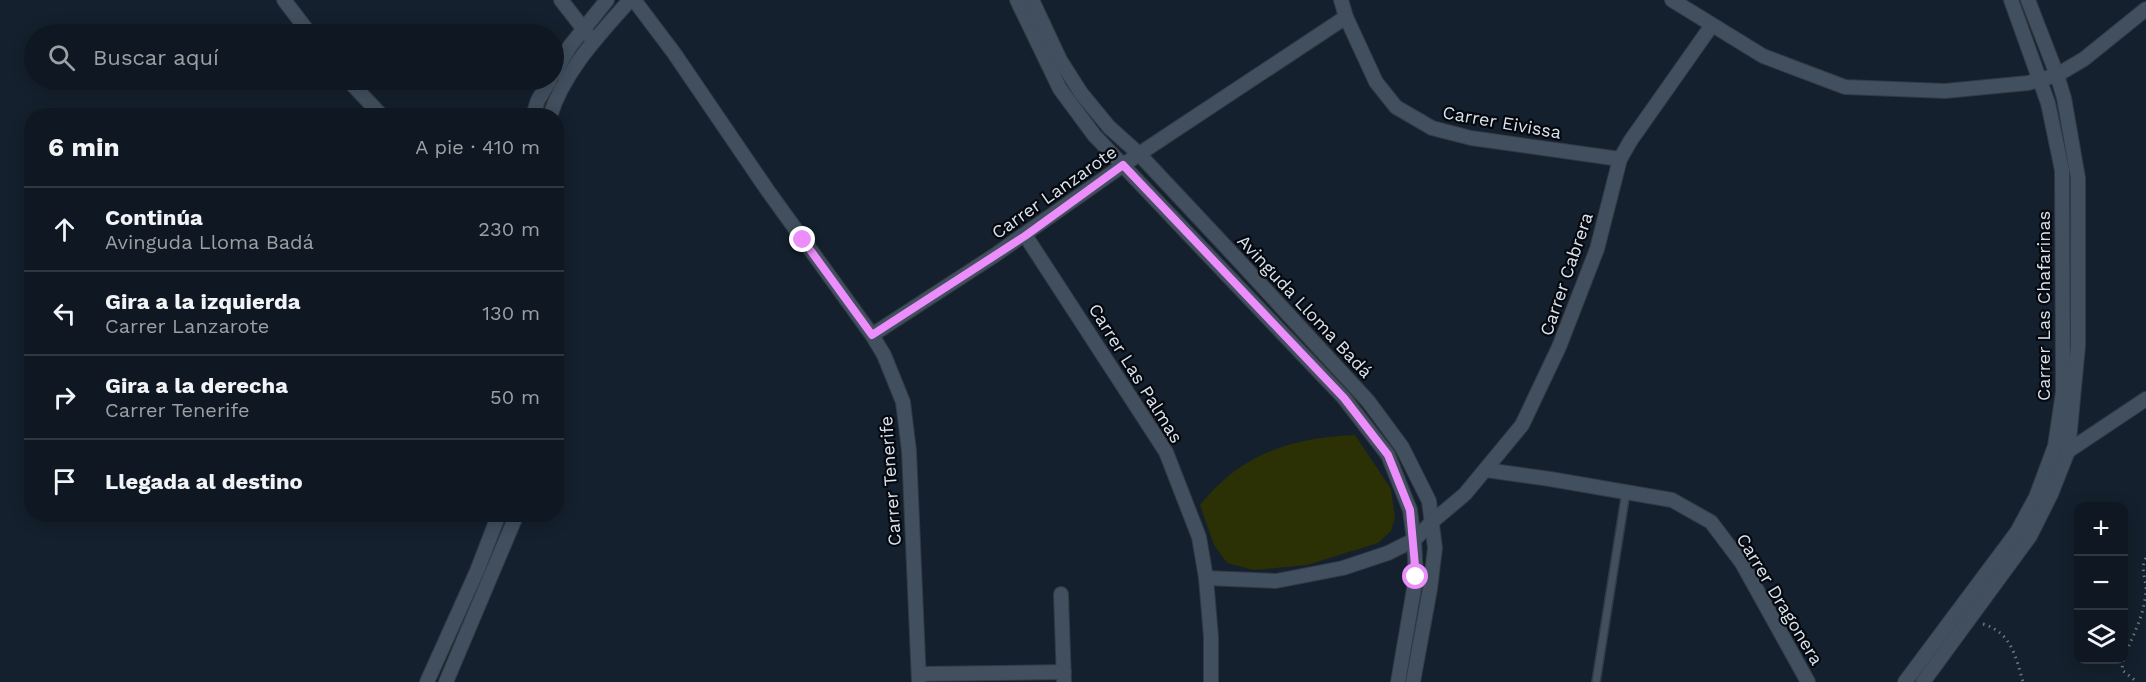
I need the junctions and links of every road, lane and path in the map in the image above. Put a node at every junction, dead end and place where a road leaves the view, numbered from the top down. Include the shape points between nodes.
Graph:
1 (284, 0) edge
2 (561, 0) edge
3 (607, 0) edge
4 (630, 0) edge
5 (634, 0) edge
6 (1017, 0) edge
7 (1032, 0) edge
8 (1341, 0) edge
9 (1672, 0) edge
10 (2012, 0) edge
11 (2028, 0) edge
12 (2146, 9) edge
13 (1346, 17) junction
14 (302, 24) edge
15 (1712, 26) junction
16 (583, 30) junction
17 (593, 41) junction
18 (564, 56) edge
19 (2057, 75) junction
20 (2041, 79) junction
21 (564, 83) edge
22 (357, 90) edge
23 (544, 90) edge
24 (559, 90) edge
25 (374, 108) edge
26 (536, 108) edge
27 (552, 108) edge
28 (1138, 154) junction
29 (1620, 159) junction
30 (1123, 165) junction
31 (1025, 236) junction
32 (872, 335) junction
33 (2146, 399) edge
34 (2062, 448) junction
35 (1486, 470) junction
36 (1626, 492) junction
37 (1433, 521) junction
38 (496, 522) edge
39 (514, 522) edge
40 (1414, 540) junction
41 (2146, 558) edge
42 (1206, 578) junction
43 (1061, 594) dead end
44 (1969, 620) junction
45 (2128, 647) edge
46 (2122, 664) edge
47 (1064, 677) edge
48 (919, 678) edge
49 (427, 682) edge
50 (446, 682) edge
51 (1211, 682) edge
52 (1398, 682) edge
53 (1413, 682) edge
54 (1596, 682) edge
55 (1808, 682) edge
56 (1905, 682) edge
57 (1923, 682) edge
58 (2023, 682) edge
59 (2137, 682) edge

1 - 14 street
2 - 16 street
3 - 16 street
4 - 17 street
5 - 32 street, Carrer Tenerife
6 - 30 street, Avinguda Lloma Badá via 1060,89 1094,135
7 - 28 street, Avinguda Lloma Badá via 1060,60 1081,93
8 - 13 street, Carrer Eivissa
9 - 15 street
10 - 20 street, Carrer Las Chafarinas
11 - 19 street, Carrer Las Chafarinas
12 - 19 street via 2084,59
13 - 28 street, Carrer Lanzarote
13 - 29 street, Carrer Eivissa via 1376,82 1396,107 1432,128 1471,138
15 - 20 street via 1763,56 1845,87 1945,91
15 - 29 street, Carrer Cabrera
16 - 17 street
16 - 18 street
17 - 21 street
19 - 20 street
19 - 34 street, Carrer Las Chafarinas via 2078,178 2078,346
20 - 34 street, Carrer Las Chafarinas via 2062,170
22 - 25 street
23 - 26 street
24 - 27 street
28 - 30 street, Carrer Lanzarote
28 - 37 street, Avinguda Lloma Badá via 1368,401 1402,447 1429,501
29 - 35 street, Carrer Cabrera via 1597,249 1559,347 1522,425
30 - 31 street, Carrer Lanzarote
30 - 40 street, Avinguda Lloma Badá via 1350,406 1388,455 1410,510
31 - 32 street, Carrer Lanzarote
31 - 42 street, Carrer Las Palmas via 1166,452 1199,537
32 - 48 street, Carrer Tenerife via 903,402 909,451
33 - 34 street
34 - 44 street, Carrer Las Chafarinas via 2051,494 2030,536
34 - 56 street, Carrer Las Chafarinas via 2017,532
35 - 36 street, Carrer Dragonera
35 - 37 street, Carrer Cabrera
36 - 54 lane
36 - 55 street, Carrer Dragonera via 1672,500 1711,522 1742,563
37 - 40 street, Carrer Cabrera
37 - 53 street, Avinguda Lloma Badá via 1435,548 1430,589
38 - 49 street
39 - 50 street
40 - 42 street, Carrer Cabrera via 1342,568 1276,581
40 - 52 street, Avinguda Lloma Badá via 1416,577
41 - 45 path via 2142,565 2146,590
42 - 51 street, Carrer Las Palmas
43 - 47 street
44 - 57 street, Carrer Las Chafarinas
44 - 58 path via 1988,625 2005,636 2015,653
46 - 59 path via 2122,670
47 - 48 street

